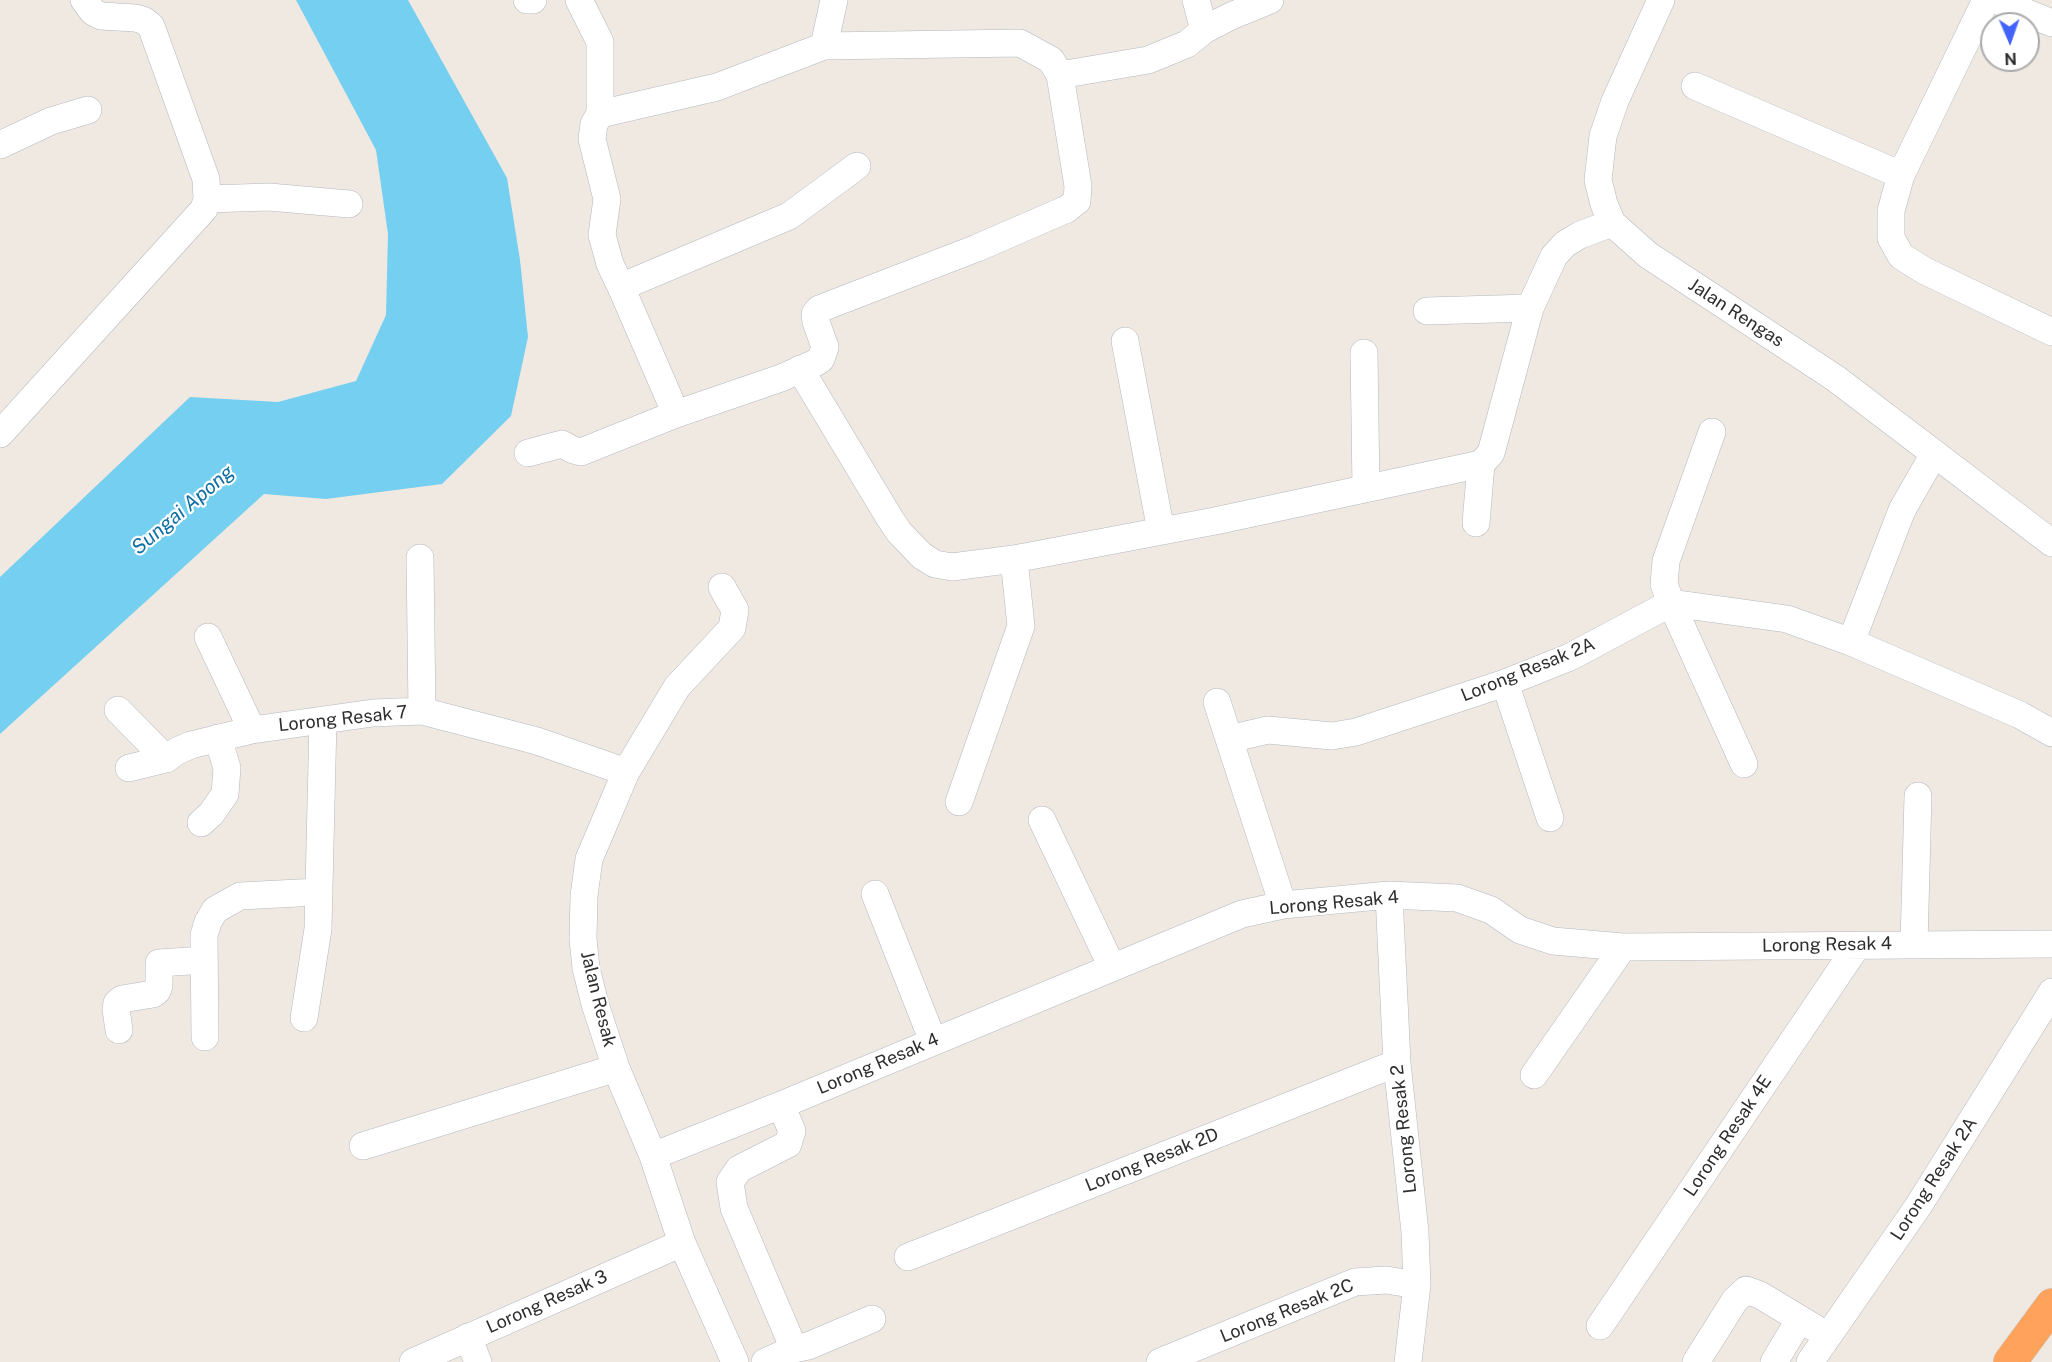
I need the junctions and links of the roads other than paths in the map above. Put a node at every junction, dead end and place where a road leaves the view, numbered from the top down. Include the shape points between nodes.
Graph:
1 (84, 0) edge
2 (527, 0) edge
3 (533, 0) edge
4 (579, 0) edge
5 (834, 0) edge
6 (1196, 0) edge
7 (1270, 0) edge
8 (1661, 0) edge
9 (1986, 0) edge
10 (1995, 0) edge
11 (2052, 23) edge
12 (1203, 30) junction
13 (824, 46) junction
14 (1060, 75) junction
15 (1695, 86) dead end
16 (88, 110) dead end
17 (600, 114) junction
18 (0, 145) edge
19 (857, 166) dead end
20 (1901, 175) junction
21 (207, 199) junction
22 (349, 204) dead end
23 (1612, 223) junction
24 (621, 286) junction
25 (1530, 308) junction
26 (1427, 311) dead end
27 (2052, 332) edge
28 (1125, 341) dead end
29 (1364, 353) dead end
30 (800, 369) junction
31 (676, 414) junction
32 (1712, 432) dead end
33 (0, 434) edge
34 (528, 453) dead end
35 (1934, 454) junction
36 (1481, 464) junction
37 (1366, 488) junction
38 (1476, 523) dead end
39 (1161, 531) junction
40 (2048, 533) edge
41 (420, 558) dead end
42 (1014, 559) junction
43 (722, 587) dead end
44 (1671, 603) junction
45 (208, 637) dead end
46 (1851, 642) junction
47 (1505, 683) junction
48 (1217, 702) dead end
49 (118, 710) dead end
50 (422, 711) junction
51 (322, 720) junction
52 (252, 730) junction
53 (2052, 733) edge
54 (218, 738) junction
55 (1229, 740) junction
56 (166, 759) junction
57 (1743, 764) dead end
58 (129, 768) dead end
59 (626, 772) junction
60 (1918, 796) dead end
61 (959, 802) dead end
62 (1550, 818) dead end
63 (1042, 820) dead end
64 (201, 823) dead end
65 (318, 892) junction
66 (875, 894) dead end
67 (1389, 895) junction
68 (1283, 905) junction
69 (2052, 944) edge
70 (1914, 945) junction
71 (1857, 946) junction
72 (1623, 947) junction
73 (204, 960) junction
74 (1112, 967) junction
75 (2052, 992) edge
76 (304, 1018) dead end
77 (119, 1030) dead end
78 (205, 1037) dead end
79 (933, 1041) junction
80 (1397, 1063) junction
81 (616, 1068) junction
82 (1534, 1075) dead end
83 (781, 1105) junction
84 (363, 1146) dead end
85 (653, 1156) junction
86 (682, 1243) junction
87 (908, 1257) dead end
88 (1417, 1285) junction
89 (2052, 1305) edge
90 (872, 1319) dead end
91 (1800, 1320) junction
92 (1600, 1326) dead end
93 (1828, 1336) junction
94 (794, 1349) junction
95 (473, 1350) edge
96 (413, 1362) edge
97 (735, 1362) edge
98 (765, 1362) edge
99 (1160, 1362) edge
100 (1408, 1362) edge
101 (1696, 1362) edge
102 (1774, 1362) edge
103 (1810, 1362) edge
104 (2010, 1362) edge

1 - 21 street via 101,16 135,18 151,26 206,179
2 - 3 street
4 - 17 street via 600,42
5 - 13 street
6 - 12 street
7 - 12 street
8 - 23 street, Jalan Rengas via 1615,100 1603,136 1598,180
9 - 20 street
10 - 11 street
12 - 14 street via 1187,44 1148,60
13 - 14 street via 1020,43 1051,60
13 - 17 street via 717,87
14 - 30 street via 1077,201 1068,209 978,248 819,309 815,314 824,353
15 - 20 street
16 - 18 street via 51,121
17 - 24 street via 592,139 607,199 602,235 609,264
19 - 24 street via 789,216
20 - 27 street via 1891,211 1891,238 1901,256
21 - 22 street via 269,197
21 - 33 street via 204,209
23 - 25 street via 1565,244 1554,256
23 - 35 street, Jalan Rengas via 1648,255 1834,378
24 - 31 street
25 - 26 street
25 - 36 street via 1491,453
28 - 39 street
29 - 37 street
30 - 31 street
30 - 42 street via 894,524 922,556 935,564 952,567
31 - 34 street via 581,452 562,444
32 - 44 street via 1666,561 1665,584
35 - 40 street, Jalan Rengas
35 - 46 street via 1902,510
36 - 37 street
36 - 38 street
37 - 39 street
39 - 42 street
41 - 50 street
42 - 61 street via 1020,626
43 - 59 street, Jalan Resak via 735,610 732,628 677,687
44 - 46 street via 1788,619
44 - 47 street, Lorong Resak 2A via 1570,657
44 - 57 street
45 - 52 street
46 - 53 street via 2020,715
47 - 55 street, Lorong Resak 2A via 1356,732 1332,736 1268,730
47 - 62 street
48 - 55 street
49 - 56 street
50 - 51 street, Lorong Resak 7
50 - 59 street, Lorong Resak 7 via 537,741
51 - 52 street, Lorong Resak 7
51 - 65 street
52 - 54 street, Lorong Resak 7
54 - 56 street, Lorong Resak 7 via 177,751
54 - 64 street via 226,768 225,794
55 - 68 street
56 - 58 street, Lorong Resak 7
59 - 81 street, Jalan Resak via 589,859 584,896 586,968
60 - 70 street
63 - 74 street
65 - 73 street via 240,896 227,902 215,910 208,922
65 - 76 street via 318,929
66 - 79 street
67 - 68 street, Lorong Resak 4
67 - 72 street, Lorong Resak 4 via 1457,898 1491,910 1520,930 1553,941
67 - 80 street, Lorong Resak 2
68 - 74 street, Lorong Resak 4 via 1242,914
69 - 70 street, Lorong Resak 4
70 - 71 street, Lorong Resak 4
71 - 72 street, Lorong Resak 4
71 - 92 street, Lorong Resak 4E
72 - 82 street
73 - 77 street via 159,963 157,991 117,1003
73 - 78 street
74 - 79 street, Lorong Resak 4
75 - 93 street, Lorong Resak 2A via 1919,1205
79 - 83 street, Lorong Resak 4
80 - 87 street, Lorong Resak 2D
80 - 88 street, Lorong Resak 2
81 - 84 street
81 - 85 street, Jalan Resak
83 - 85 street, Lorong Resak 4
83 - 94 street via 792,1131 788,1144 739,1169 730,1182 734,1208
85 - 86 street, Jalan Resak
86 - 95 street, Lorong Resak 3
86 - 97 street, Jalan Resak
88 - 99 street, Lorong Resak 2C via 1355,1281
88 - 100 street, Lorong Resak 2
89 - 104 highway
90 - 94 street
91 - 93 street
91 - 101 street via 1746,1290 1735,1300
91 - 102 street
93 - 103 street, Lorong Resak 2A
94 - 98 street
95 - 96 street, Lorong Resak 3

